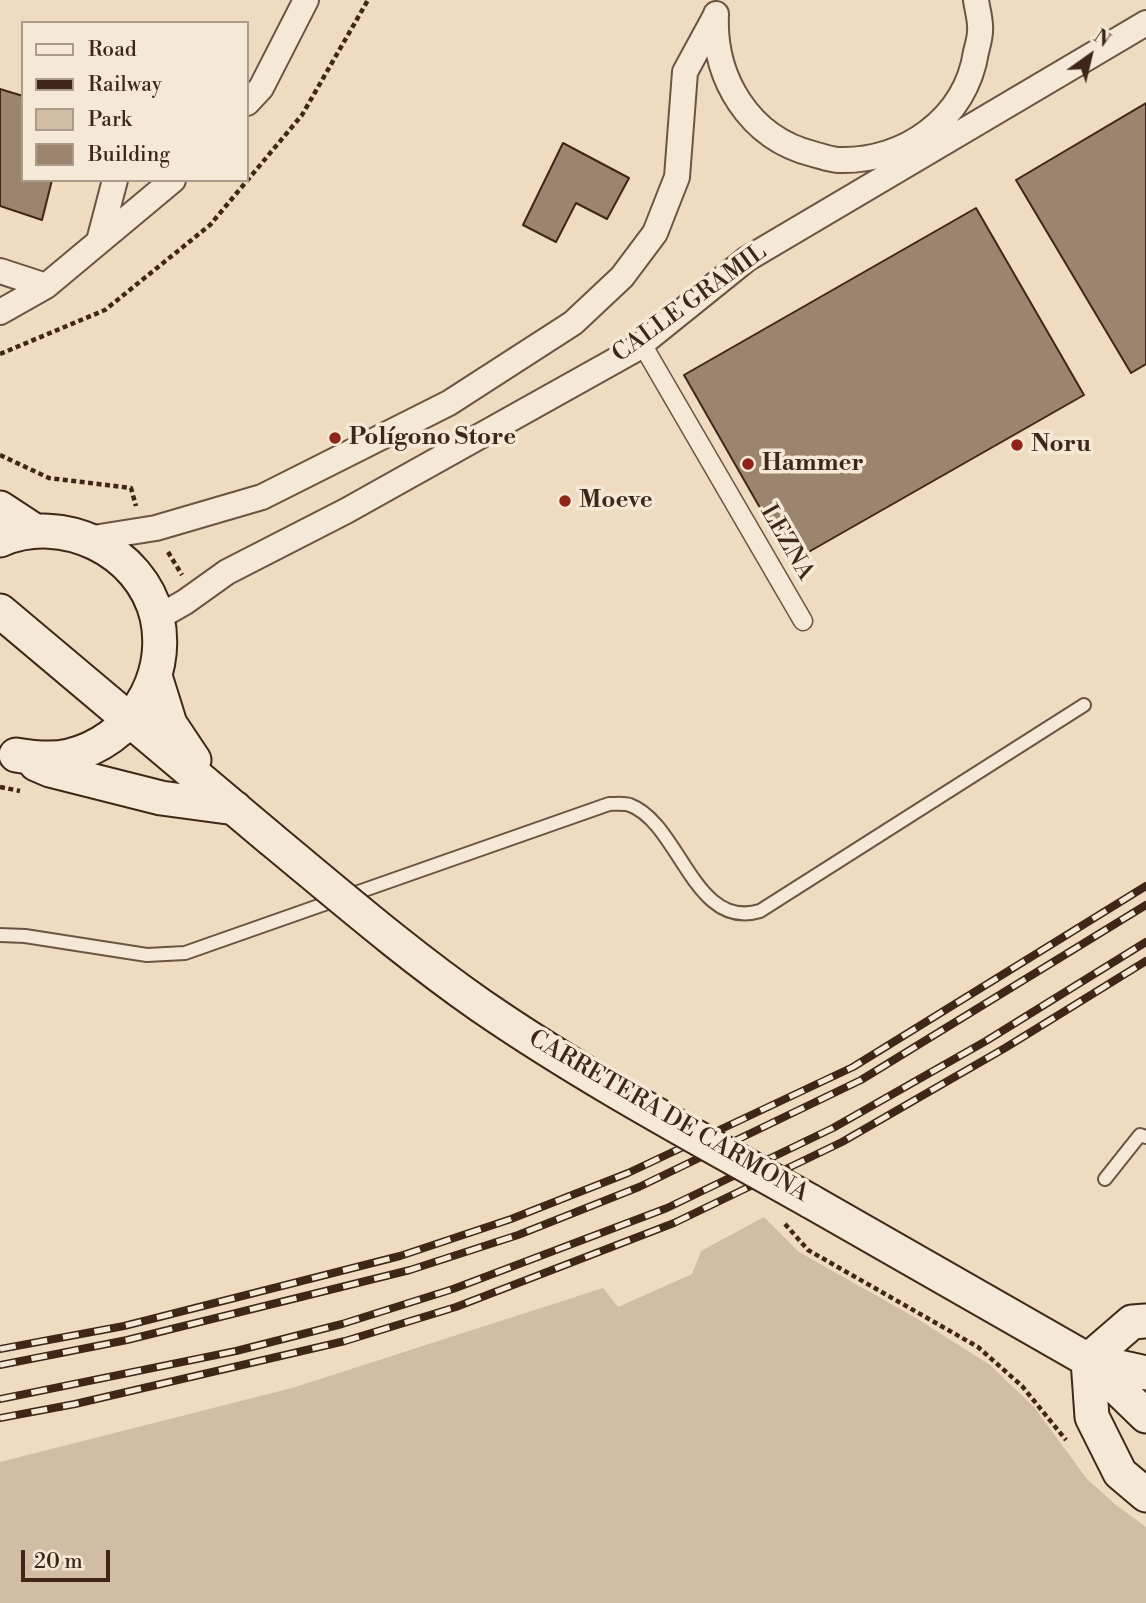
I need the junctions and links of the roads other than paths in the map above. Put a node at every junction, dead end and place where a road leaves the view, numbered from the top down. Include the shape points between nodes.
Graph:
1 (306, 0) edge
2 (975, 0) edge
3 (718, 8) edge
4 (1146, 23) edge
5 (248, 102) edge
6 (920, 147) junction
7 (114, 182) edge
8 (171, 182) edge
9 (99, 241) junction
10 (0, 271) edge
11 (46, 286) junction
12 (0, 312) edge
13 (642, 344) junction
14 (0, 508) edge
15 (35, 531) junction
16 (87, 539) junction
17 (0, 540) edge
18 (0, 611) edge
19 (157, 618) junction
20 (803, 621) dead end
21 (155, 676) junction
22 (1084, 705) dead end
23 (131, 721) junction
24 (8, 752) edge
25 (228, 802) junction
26 (0, 935) edge
27 (1146, 1136) edge
28 (1105, 1179) dead end
29 (1146, 1321) edge
30 (1088, 1360) junction
31 (1146, 1373) edge
32 (1146, 1416) edge
33 (1146, 1495) edge

1 - 5 street via 261,88
2 - 6 street via 980,27 973,72 951,111
3 - 6 street via 719,57 734,96 761,128 796,150 837,160 879,157
3 - 16 street via 685,72 677,177 655,233 622,276 573,323 449,403 262,497 164,526
4 - 6 street, CALLE GRAMIL
6 - 13 street, CALLE GRAMIL via 747,259
7 - 9 street
8 - 9 street
9 - 11 street
10 - 11 street
11 - 12 street
13 - 19 street, CALLE GRAMIL via 346,511 227,572
13 - 20 street, LEZNA
14 - 15 main road
15 - 16 main road via 54,530
15 - 17 main road
16 - 19 main road via 132,570
18 - 23 main road
19 - 21 main road
21 - 23 main road
21 - 25 main road via 170,724
22 - 26 lane via 760,911 745,915 722,907 697,886 646,814 629,804 609,803 185,953 147,956
23 - 24 main road via 112,738 67,757 42,759
23 - 25 main road
24 - 25 main road via 50,770 161,798
25 - 30 main road, CARRETERA DE CARMONA, bridge via 481,1005 631,1101
27 - 28 lane via 1140,1135
29 - 30 main road via 1132,1322
30 - 31 main road, CARRETERA DE CARMONA
30 - 32 main road, CARRETERA DE CARMONA
30 - 33 main road via 1092,1417 1121,1473

